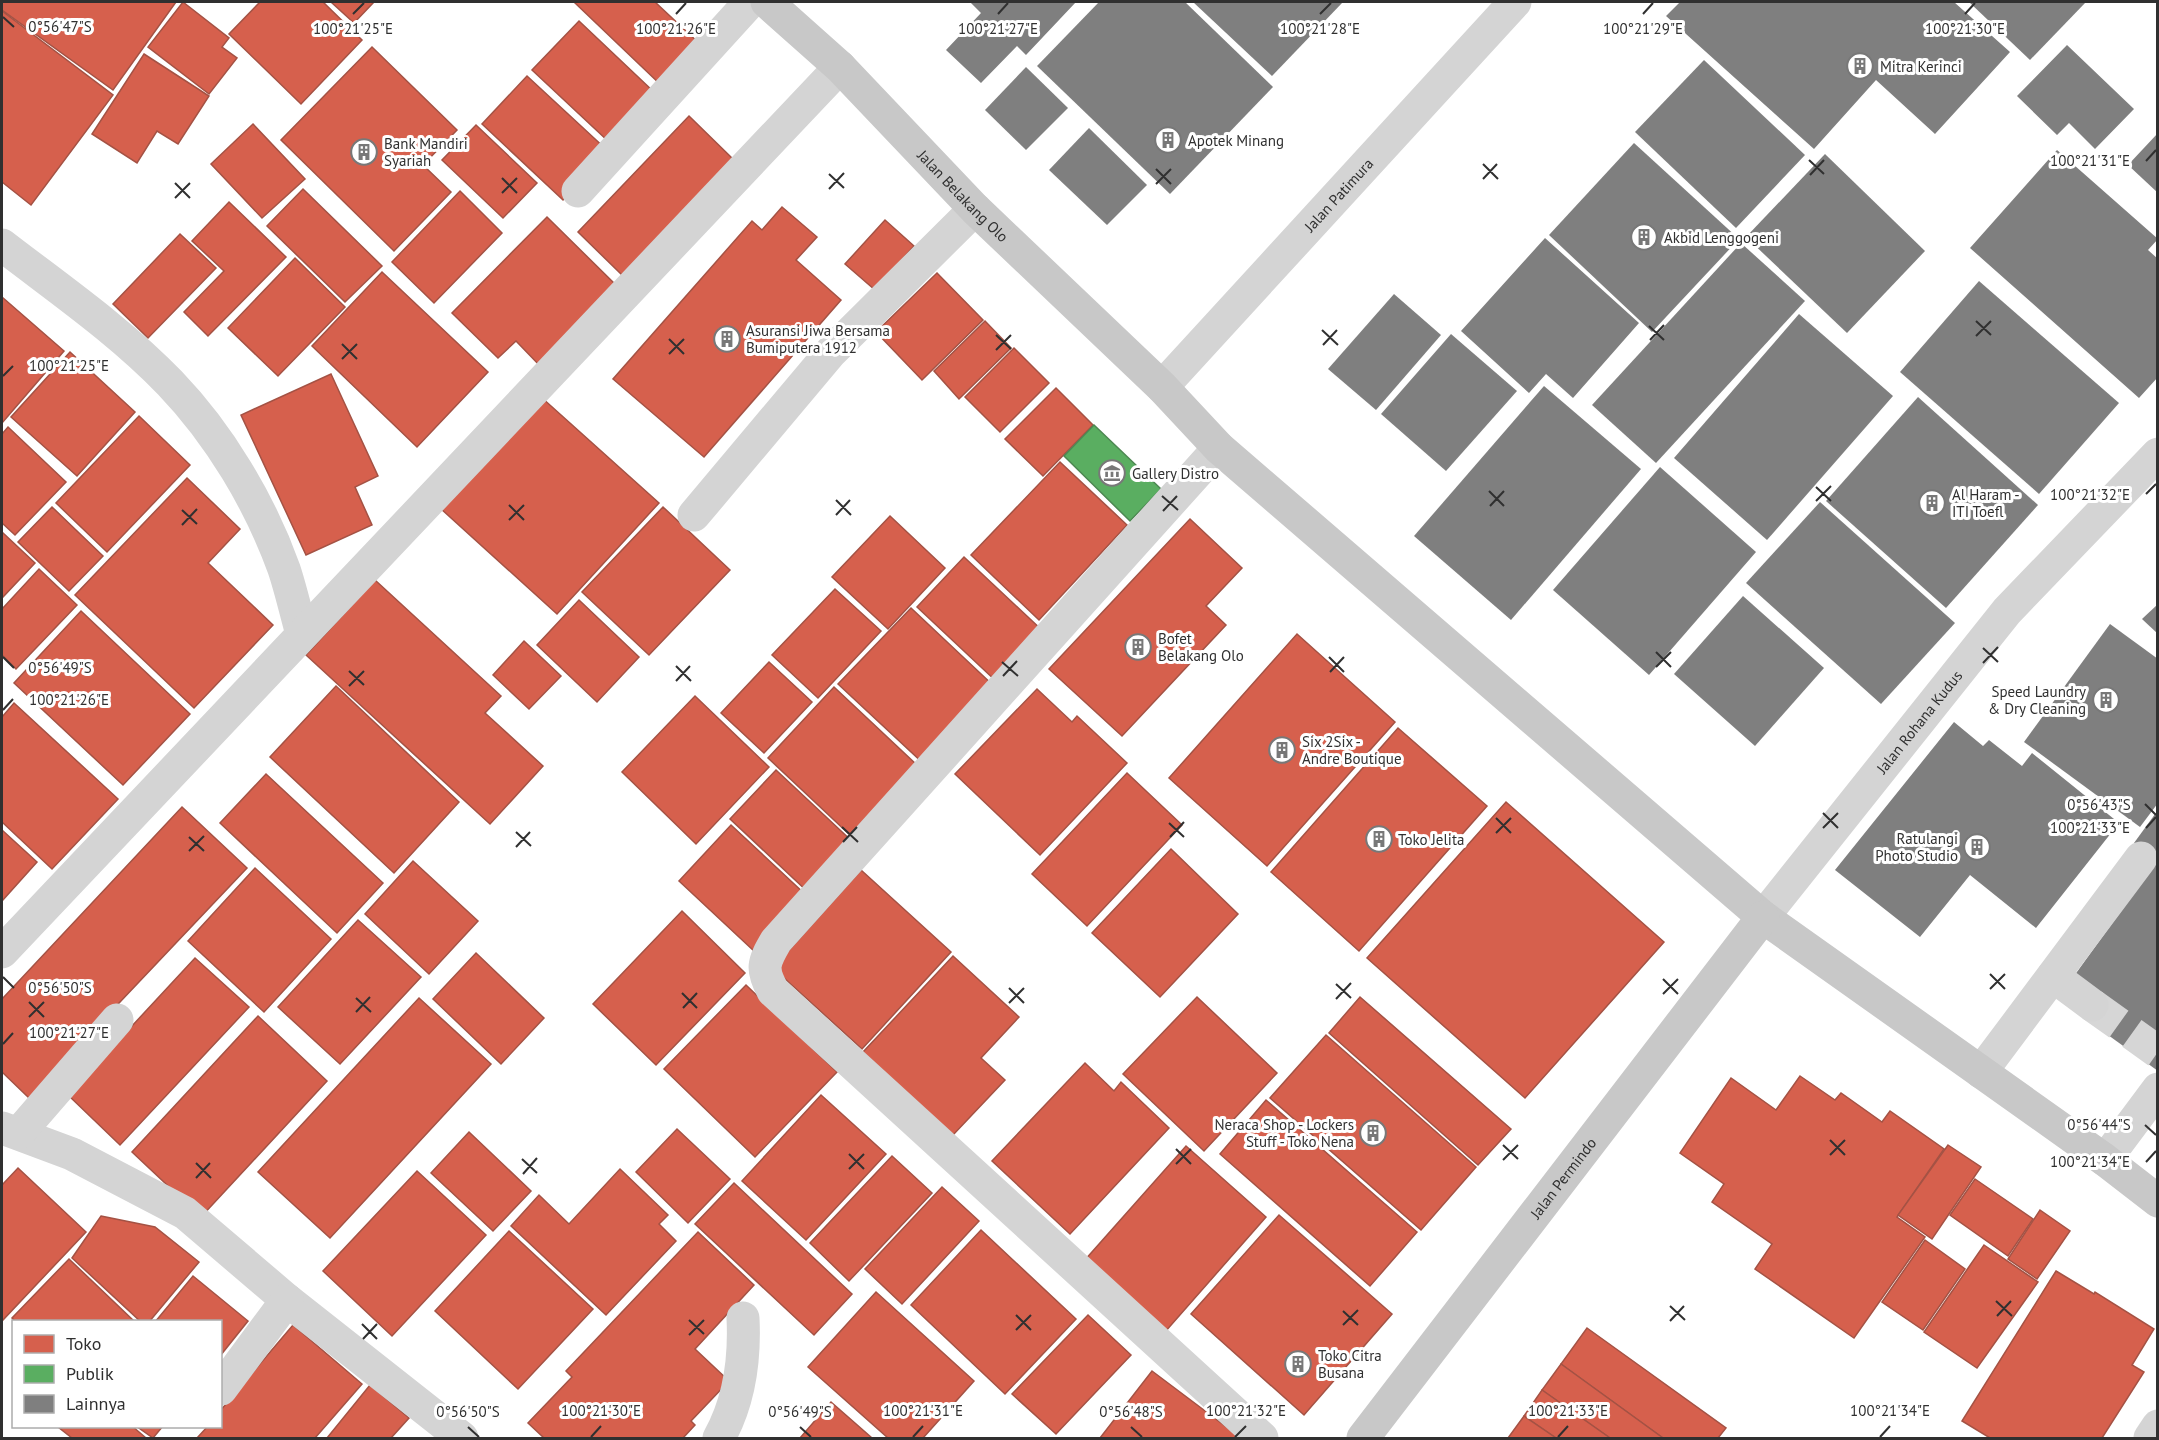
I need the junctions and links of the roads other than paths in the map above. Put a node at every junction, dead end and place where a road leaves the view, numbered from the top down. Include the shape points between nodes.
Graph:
1 (750, 2) edge
2 (767, 2) edge
3 (1515, 2) edge
4 (840, 67) junction
5 (579, 191) dead end
6 (975, 209) junction
7 (2, 244) edge
8 (1162, 387) junction
9 (1219, 448) junction
10 (2157, 454) edge
11 (694, 515) dead end
12 (302, 634) junction
13 (2140, 858) dead end
14 (1763, 917) junction
15 (2, 952) edge
16 (2053, 976) junction
17 (2092, 1005) tunnel mouth
18 (117, 1020) dead end
19 (1981, 1072) junction
20 (2157, 1089) edge
21 (10, 1131) edge
22 (2105, 1160) junction
23 (2157, 1201) edge
24 (287, 1300) junction
25 (743, 1318) dead end
26 (222, 1388) edge
27 (2157, 1426) edge
28 (462, 1438) edge
29 (719, 1438) edge
30 (1262, 1438) edge
31 (1363, 1438) edge
32 (2150, 1438) edge

1 - 5 street
2 - 4 main road, Jalan Belakang Olo
3 - 8 street, Jalan Patimura
4 - 6 main road, Jalan Belakang Olo
4 - 12 street
6 - 8 main road, Jalan Belakang Olo
6 - 11 street via 831,351
7 - 12 street via 103,322 171,384 215,438 248,491 283,568
8 - 9 main road, Jalan Belakang Olo
9 - 14 main road, Jalan Belakang Olo
9 - 30 street via 776,941 766,958 764,974 773,991
10 - 14 street, Jalan Rohana Kudus via 2007,611
12 - 15 street
13 - 16 street
14 - 19 main road, Jalan Belakang Olo
14 - 31 main road, Jalan Permindo
16 - 17 street
16 - 19 street
18 - 21 street
19 - 22 main road, Jalan Belakang Olo
20 - 22 street
21 - 24 street via 72,1154 185,1213
22 - 23 main road, Jalan Belakang Olo
24 - 26 street
24 - 28 street
25 - 29 street via 745,1350 741,1374
27 - 32 street

